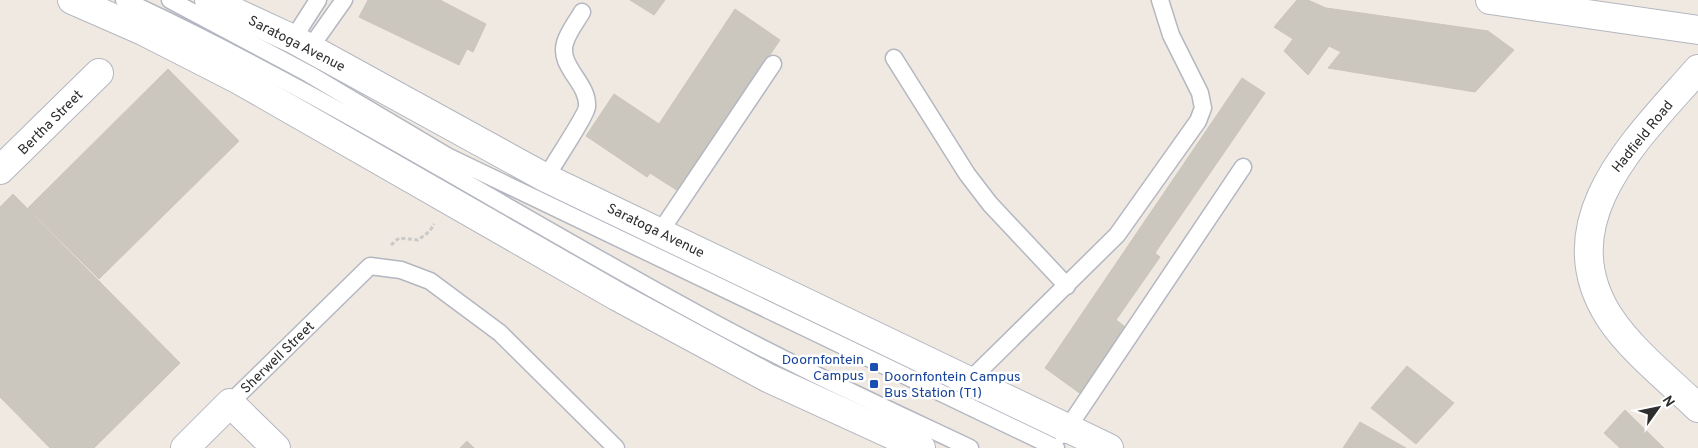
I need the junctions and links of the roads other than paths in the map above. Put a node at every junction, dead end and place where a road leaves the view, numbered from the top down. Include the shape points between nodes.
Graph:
1 (72, 0) edge
2 (124, 0) edge
3 (170, 0) edge
4 (209, 0) edge
5 (318, 0) edge
6 (344, 0) edge
7 (1160, 0) edge
8 (1490, 0) edge
9 (582, 12) dead end
10 (1698, 30) edge
11 (301, 43) junction
12 (894, 58) dead end
13 (773, 64) dead end
14 (1698, 69) edge
15 (99, 73) dead end
16 (1243, 168) dead end
17 (0, 170) edge
18 (546, 178) junction
19 (660, 232) junction
20 (1067, 286) junction
21 (970, 380) junction
22 (230, 402) junction
23 (1698, 408) edge
24 (1060, 441) edge
25 (185, 448) edge
26 (276, 448) edge
27 (616, 448) edge
28 (921, 448) edge
29 (970, 448) edge
30 (1109, 448) edge

1 - 28 main road via 239,80 618,297 768,378
2 - 29 lane via 263,69 771,353
3 - 24 lane via 309,74 447,156
4 - 11 main road, Saratoga Avenue
5 - 11 lane
6 - 11 lane
7 - 20 lane via 1171,35 1200,93 1203,108 1198,121 1117,236
8 - 10 main road
9 - 18 lane via 565,42 564,55 586,93 587,108
11 - 18 main road, Saratoga Avenue
12 - 20 lane via 967,174 990,204
13 - 19 lane
14 - 23 main road, Hadfield Road via 1624,154 1609,178 1589,234 1590,269 1596,294 1611,320
15 - 17 main road, Bertha Street
16 - 24 lane
18 - 19 main road, Saratoga Avenue
19 - 21 main road, Saratoga Avenue
20 - 21 lane
21 - 24 main road, Saratoga Avenue
22 - 25 main road, Sherwell Street
22 - 26 main road
22 - 27 lane, Sherwell Street via 370,266 401,270 430,281 500,333
24 - 30 main road, Saratoga Avenue

